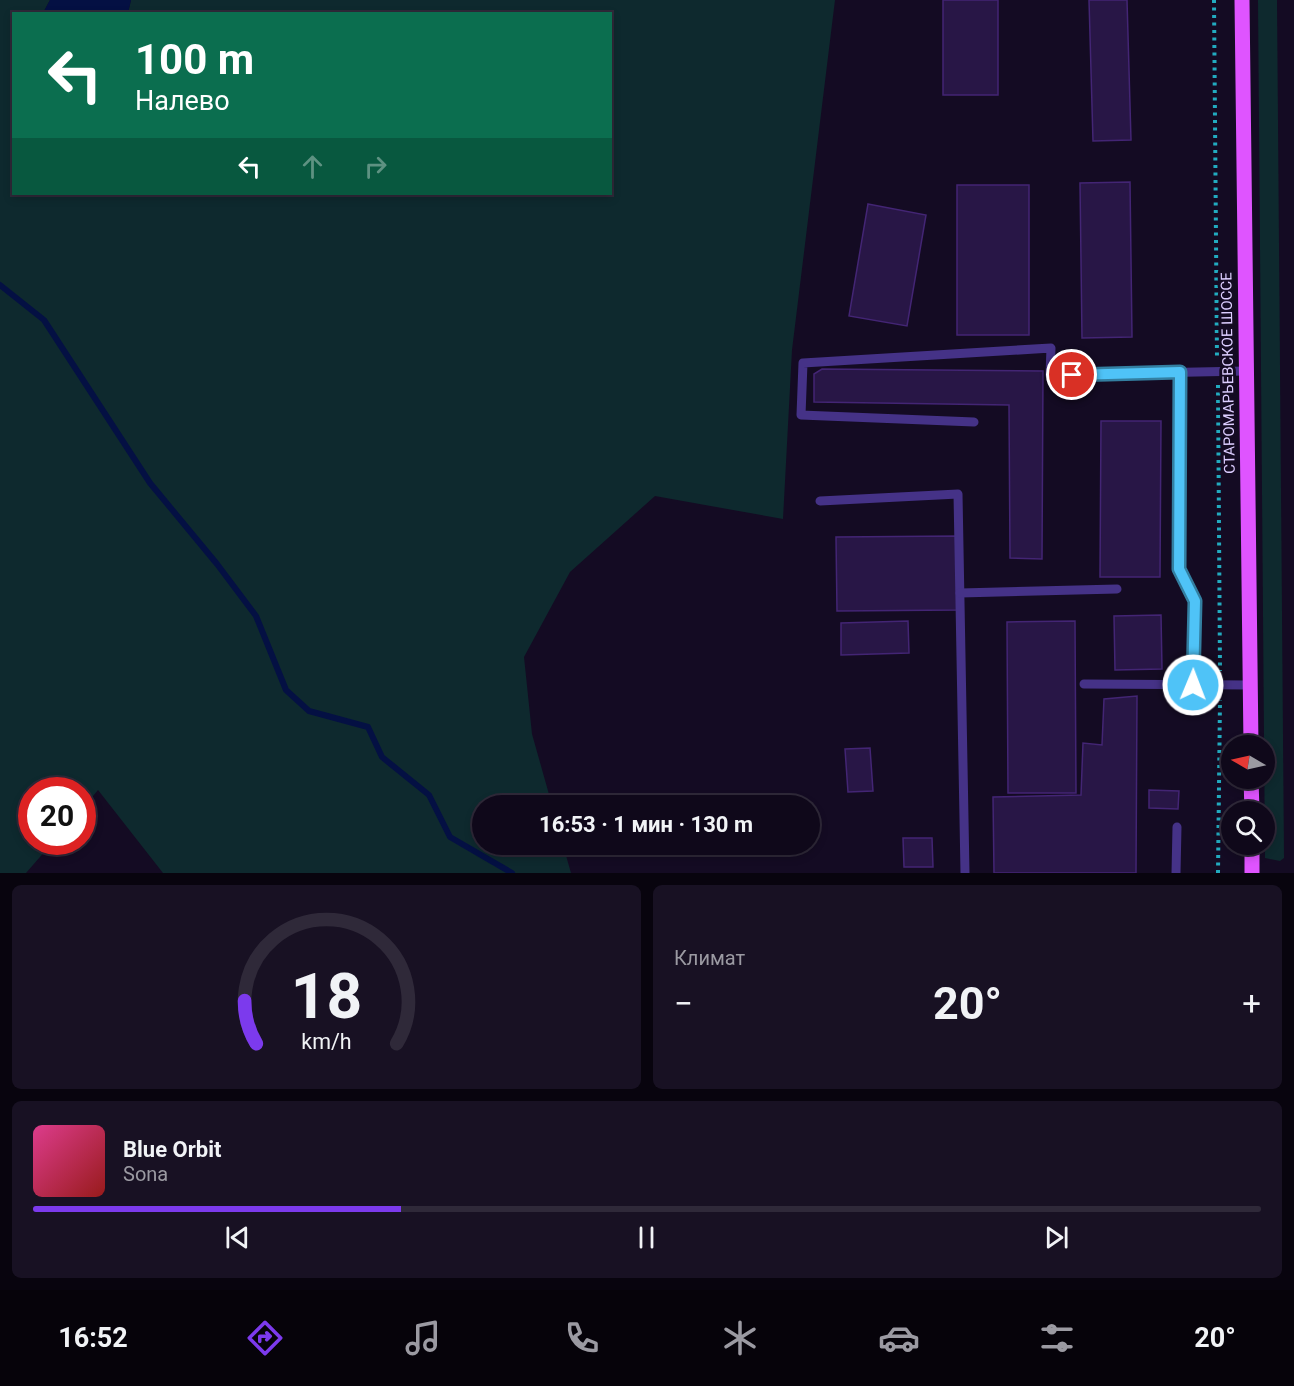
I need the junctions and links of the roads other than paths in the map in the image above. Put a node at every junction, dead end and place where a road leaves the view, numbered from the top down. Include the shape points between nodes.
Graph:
1 (1242, 0) edge
2 (1246, 371) junction
3 (1180, 372) junction
4 (974, 422) dead end
5 (820, 501) dead end
6 (1118, 589) dead end
7 (960, 593) junction
8 (1084, 684) dead end
9 (1193, 685) junction
10 (1250, 685) junction
11 (1251, 735) edge
12 (1177, 827) dead end
13 (1252, 855) edge
14 (965, 873) edge
15 (1176, 873) edge
16 (1252, 873) edge

1 - 2 main road, СТАРОМАРЬЕВСКОЕ ШОССЕ
2 - 3 lane
2 - 10 main road, СТАРОМАРЬЕВСКОЕ ШОССЕ
3 - 4 lane via 1050,375 1051,348 803,363 801,415
3 - 9 lane via 1179,569 1195,601
5 - 7 lane via 958,494
6 - 7 lane
7 - 14 lane
8 - 9 lane
9 - 10 lane
10 - 11 main road, СТАРОМАРЬЕВСКОЕ ШОССЕ
12 - 15 lane
13 - 16 main road

